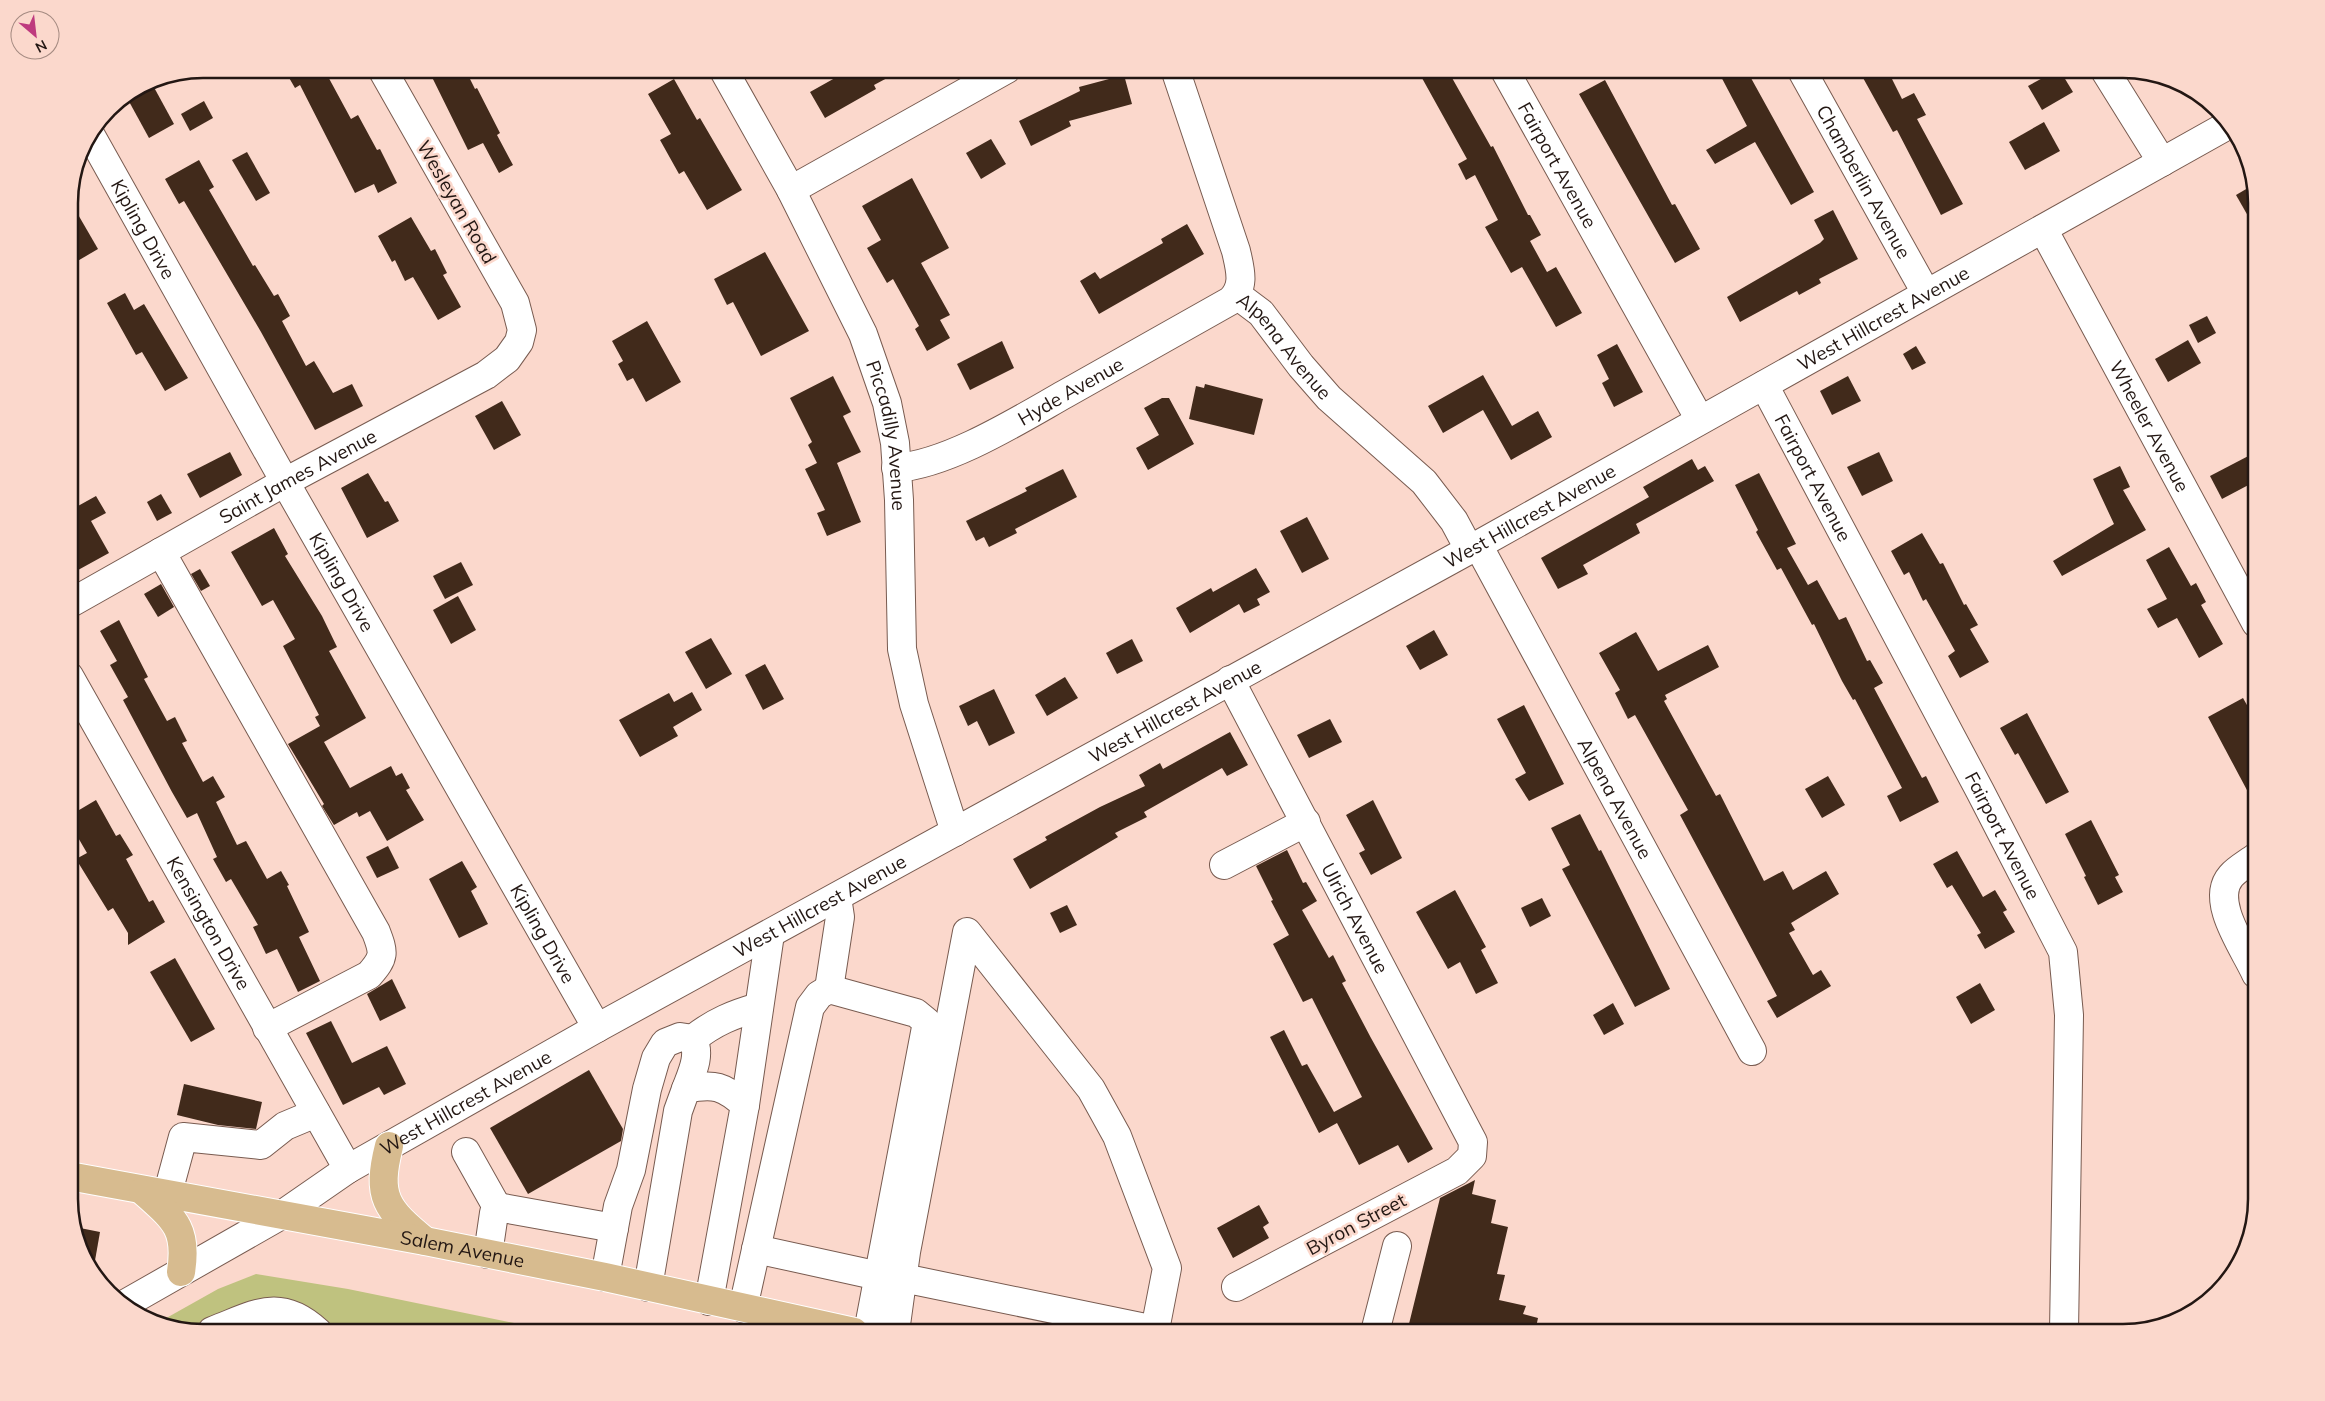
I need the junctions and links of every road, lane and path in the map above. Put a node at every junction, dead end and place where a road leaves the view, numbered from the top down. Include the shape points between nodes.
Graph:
1 (387, 78) edge
2 (728, 78) edge
3 (991, 78) edge
4 (1178, 78) edge
5 (1509, 78) edge
6 (1806, 78) edge
7 (2110, 78) edge
8 (2223, 128) edge
9 (94, 141) edge
10 (2162, 162) junction
11 (791, 190) junction
12 (2043, 229) junction
13 (1926, 293) junction
14 (1237, 294) junction
15 (520, 339) joint
16 (1764, 384) junction
17 (1700, 420) junction
18 (896, 468) junction
19 (285, 482) junction
20 (1473, 547) junction
21 (161, 552) junction
22 (78, 599) edge
23 (2247, 607) edge
24 (1230, 680) junction
25 (78, 692) edge
26 (1306, 822) junction
27 (956, 832) junction
28 (2248, 863) edge
29 (1224, 865) dead end
30 (837, 897) junction
31 (770, 934) junction
32 (2248, 958) edge
33 (829, 989) junction
34 (759, 1007) junction
35 (266, 1028) junction
36 (597, 1028) junction
37 (694, 1039) junction
38 (1752, 1051) dead end
39 (686, 1089) junction
40 (745, 1105) junction
41 (316, 1113) junction
42 (390, 1146) junction
43 (466, 1152) dead end
44 (1472, 1156) joint
45 (348, 1169) junction
46 (78, 1178) edge
47 (155, 1193) junction
48 (498, 1209) junction
49 (284, 1214) junction
50 (614, 1228) junction
51 (425, 1241) junction
52 (1397, 1246) dead end
53 (756, 1248) junction
54 (488, 1254) junction
55 (181, 1272) junction
56 (891, 1277) junction
57 (605, 1278) junction
58 (648, 1287) junction
59 (1236, 1287) dead end
60 (709, 1300) junction
61 (130, 1301) edge
62 (744, 1308) junction
63 (1076, 1323) edge
64 (229, 1324) edge
65 (309, 1324) edge
66 (793, 1324) edge
67 (871, 1324) edge
68 (894, 1324) edge
69 (1156, 1324) edge
70 (1376, 1324) edge
71 (2064, 1324) edge

1 - 15 street, Wesleyan Road via 515,302 522,330
2 - 11 street, Piccadilly Avenue
3 - 11 street
4 - 14 street, Alpena Avenue via 1236,251 1241,271
5 - 17 street, Fairport Avenue
6 - 13 street, Chamberlin Avenue
7 - 10 street
8 - 10 street, West Hillcrest Avenue
9 - 19 street, Kipling Drive
10 - 12 street, West Hillcrest Avenue
11 - 18 street, Piccadilly Avenue via 863,334 887,403
12 - 13 street, West Hillcrest Avenue
12 - 23 street, Wheeler Avenue
13 - 16 street, West Hillcrest Avenue
14 - 18 street, Hyde Avenue via 1230,301 996,433 933,460
14 - 20 street, Alpena Avenue via 1261,313 1300,366 1330,398 1424,482
15 - 19 street, Saint James Avenue via 507,359 486,374
16 - 17 street, West Hillcrest Avenue
16 - 71 street, Fairport Avenue via 2063,952 2069,1015
17 - 20 street, West Hillcrest Avenue
18 - 27 street, Piccadilly Avenue via 902,649 914,704
19 - 21 street, Saint James Avenue
19 - 36 street, Kipling Drive
20 - 24 street, West Hillcrest Avenue
20 - 38 street, Alpena Avenue
21 - 22 street, Saint James Avenue
21 - 35 street via 376,932 382,948 382,961 369,975
24 - 26 street, Ulrich Avenue
24 - 27 street, West Hillcrest Avenue
25 - 35 street, Kensington Drive
26 - 29 street
26 - 44 street, Ulrich Avenue via 1470,1133
27 - 30 street, West Hillcrest Avenue
28 - 32 street via 2230,876 2224,888 2224,912
30 - 31 street, West Hillcrest Avenue
30 - 33 street via 840,917
31 - 34 street
31 - 36 street, West Hillcrest Avenue
33 - 53 street via 819,995 810,1007
33 - 56 street via 916,1013 926,1022
34 - 37 street via 710,1025
34 - 40 street
35 - 41 street, Kensington Drive
36 - 42 street, West Hillcrest Avenue
37 - 39 street via 697,1056
37 - 50 street via 680,1037 665,1043 656,1058 646,1089 631,1170
39 - 40 street via 709,1084 733,1094
39 - 58 street via 678,1111
40 - 60 street
41 - 45 street, Kensington Drive
41 - 47 street via 285,1126 261,1145 183,1137
42 - 45 street, West Hillcrest Avenue
42 - 51 main road via 382,1171 383,1190 390,1207 403,1223
43 - 48 street
44 - 59 street, Byron Street via 1457,1171
45 - 49 street, West Hillcrest Avenue
46 - 47 main road, Salem Avenue
47 - 49 main road, Salem Avenue
47 - 55 main road via 182,1234
48 - 50 street via 509,1208
48 - 54 street via 494,1213
49 - 51 main road, Salem Avenue
49 - 55 street, West Hillcrest Avenue
50 - 57 street
51 - 54 main road, Salem Avenue
52 - 70 street
53 - 56 street
53 - 62 street
54 - 57 main road, Salem Avenue
55 - 61 street, West Hillcrest Avenue
56 - 63 street
56 - 67 street
56 - 68 street
56 - 69 street via 967,932 1091,1089 1117,1136 1167,1268
57 - 58 main road, Salem Avenue
58 - 60 main road, Salem Avenue
60 - 62 main road, Salem Avenue
62 - 66 main road, Salem Avenue
64 - 65 street via 267,1311 280,1310

